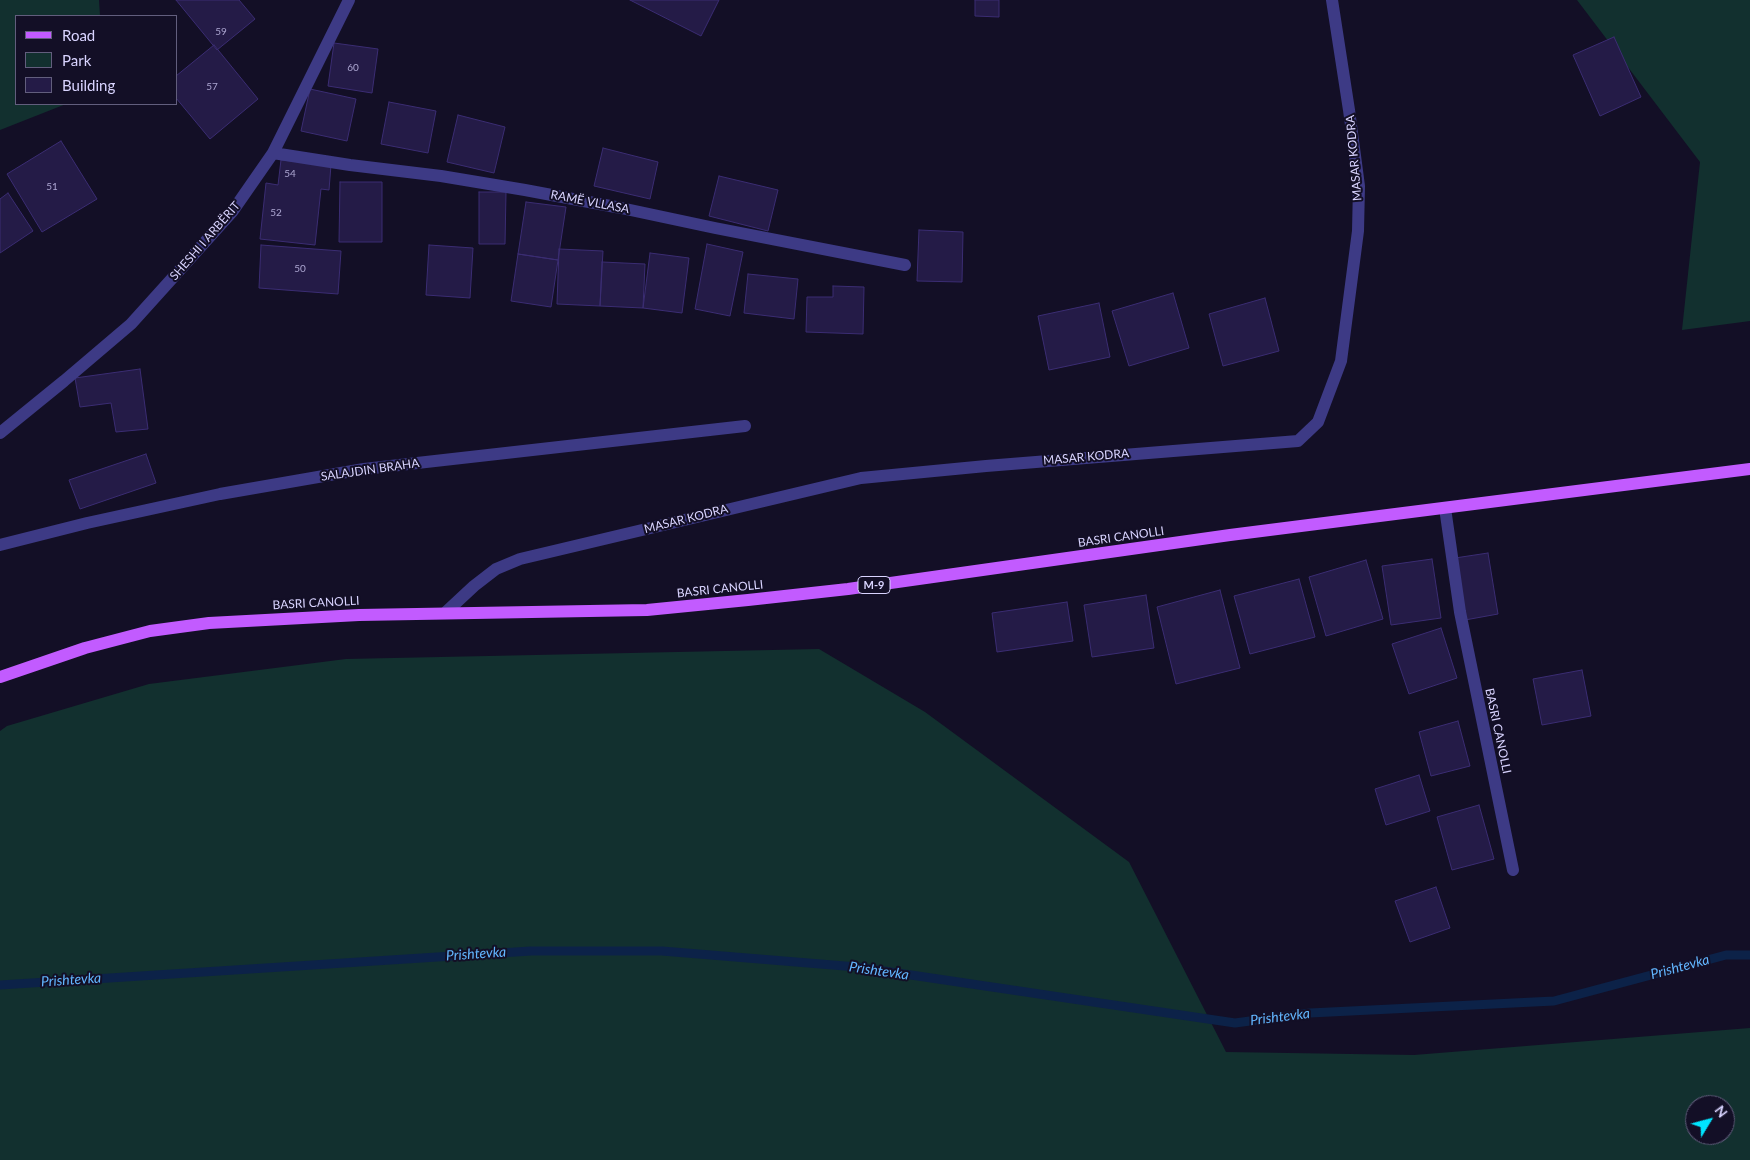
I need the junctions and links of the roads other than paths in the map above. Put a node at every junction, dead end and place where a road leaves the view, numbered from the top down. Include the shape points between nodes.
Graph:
1 (349, 0) edge
2 (1332, 0) edge
3 (273, 153) junction
4 (905, 265) dead end
5 (745, 426) dead end
6 (0, 433) edge
7 (1750, 469) edge
8 (1445, 508) junction
9 (0, 545) edge
10 (445, 613) junction
11 (0, 677) edge
12 (1513, 870) dead end

1 - 3 street, SHESHI I ARBËRIT
2 - 10 street, MASAR KODRA via 1359,186 1358,231 1341,361 1318,422 1298,441 861,478 520,560 496,569
3 - 4 street, RAMË VLLASA via 525,190
3 - 6 street, SHESHI I ARBËRIT via 232,212 131,324
5 - 9 street, SALAJDIN BRAHA via 364,469 220,494
7 - 8 main road, BASRI CANOLLI / M-9
8 - 10 main road, BASRI CANOLLI / M-9 via 748,600 647,610
8 - 12 street, BASRI CANOLLI via 1462,621
10 - 11 main road, BASRI CANOLLI / M-9 via 209,623 150,631 85,648

